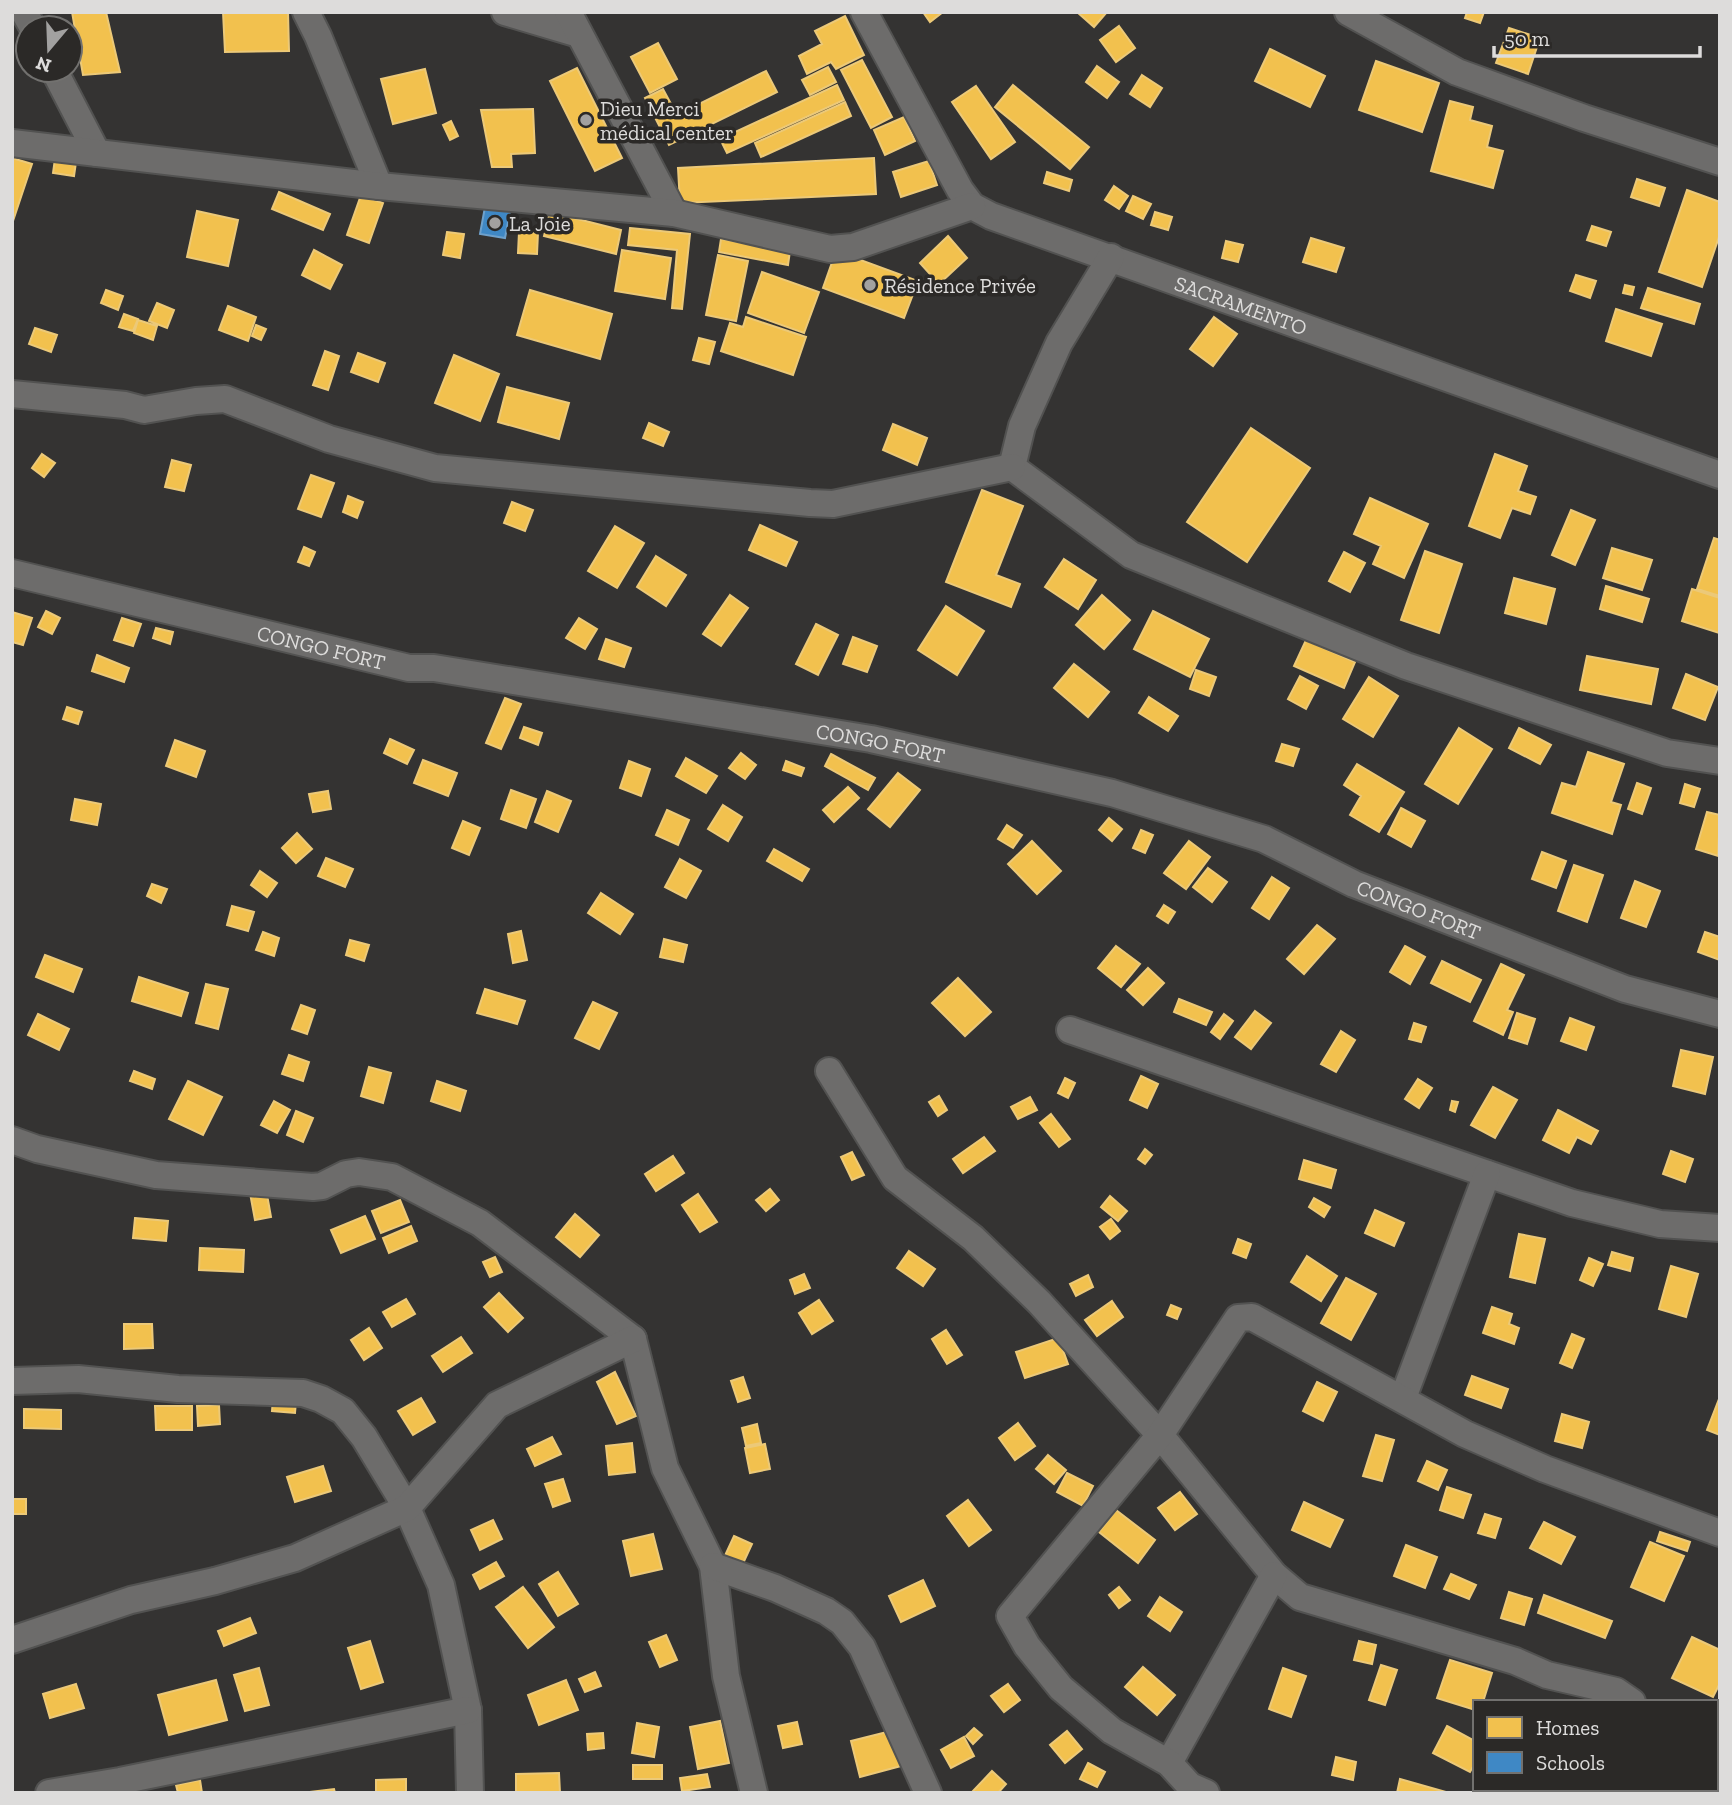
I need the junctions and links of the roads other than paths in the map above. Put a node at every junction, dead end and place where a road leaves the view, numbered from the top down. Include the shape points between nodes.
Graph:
1 (306, 12) edge
2 (505, 12) edge
3 (864, 12) edge
4 (1348, 12) edge
5 (573, 23) edge
6 (61, 84) edge
7 (12, 143) edge
8 (97, 153) junction
9 (1720, 162) edge
10 (379, 186) junction
11 (972, 206) junction
12 (674, 213) junction
13 (1111, 257) junction
14 (12, 394) edge
15 (1012, 467) junction
16 (1720, 475) edge
17 (12, 573) edge
18 (1720, 761) edge
19 (1720, 1014) edge
20 (1070, 1030) dead end
21 (829, 1071) dead end
22 (12, 1140) edge
23 (1487, 1174) junction
24 (1720, 1227) edge
25 (633, 1339) junction
26 (12, 1381) edge
27 (1403, 1398) junction
28 (1160, 1435) junction
29 (407, 1508) junction
30 (1720, 1533) edge
31 (713, 1566) junction
32 (1274, 1575) junction
33 (12, 1640) edge
34 (1629, 1700) edge
35 (468, 1710) junction
36 (1169, 1763) junction
37 (1195, 1790) edge
38 (49, 1793) edge
39 (470, 1793) edge
40 (754, 1793) edge
41 (928, 1793) edge

1 - 10 street
2 - 5 street
3 - 11 street
4 - 9 street via 1457,72
5 - 12 street
6 - 8 street
7 - 8 street
8 - 10 street
10 - 12 street
11 - 12 street via 840,249
11 - 13 street, SACRAMENTO
13 - 15 street via 1059,343 1022,426
13 - 16 street, SACRAMENTO
14 - 15 street via 144,410 225,399 329,439 435,468 810,503 833,504
15 - 18 street via 1131,555 1419,670 1667,753
17 - 19 street, CONGO FORT via 409,668 434,668 871,739 1112,793 1264,839 1354,884 1625,989
20 - 23 street
21 - 28 street via 895,1178 973,1238 1039,1302
22 - 25 street via 156,1175 313,1187 359,1172 392,1177 480,1223
23 - 24 street via 1572,1203 1660,1224
23 - 27 street
25 - 29 street via 497,1405
25 - 31 street via 665,1468
26 - 29 street via 78,1379 178,1389 303,1393 343,1410
27 - 28 street via 1252,1317 1238,1318
27 - 30 street via 1465,1434 1545,1469
28 - 32 street
28 - 36 street via 1010,1616 1061,1688 1112,1731
29 - 33 street via 295,1558 131,1600
29 - 35 street via 441,1585
31 - 40 street via 726,1676
31 - 41 street via 775,1588 842,1622 862,1647
32 - 34 street via 1307,1600 1514,1661 1547,1675 1616,1691
32 - 36 street
35 - 38 street
35 - 39 street
36 - 37 street

